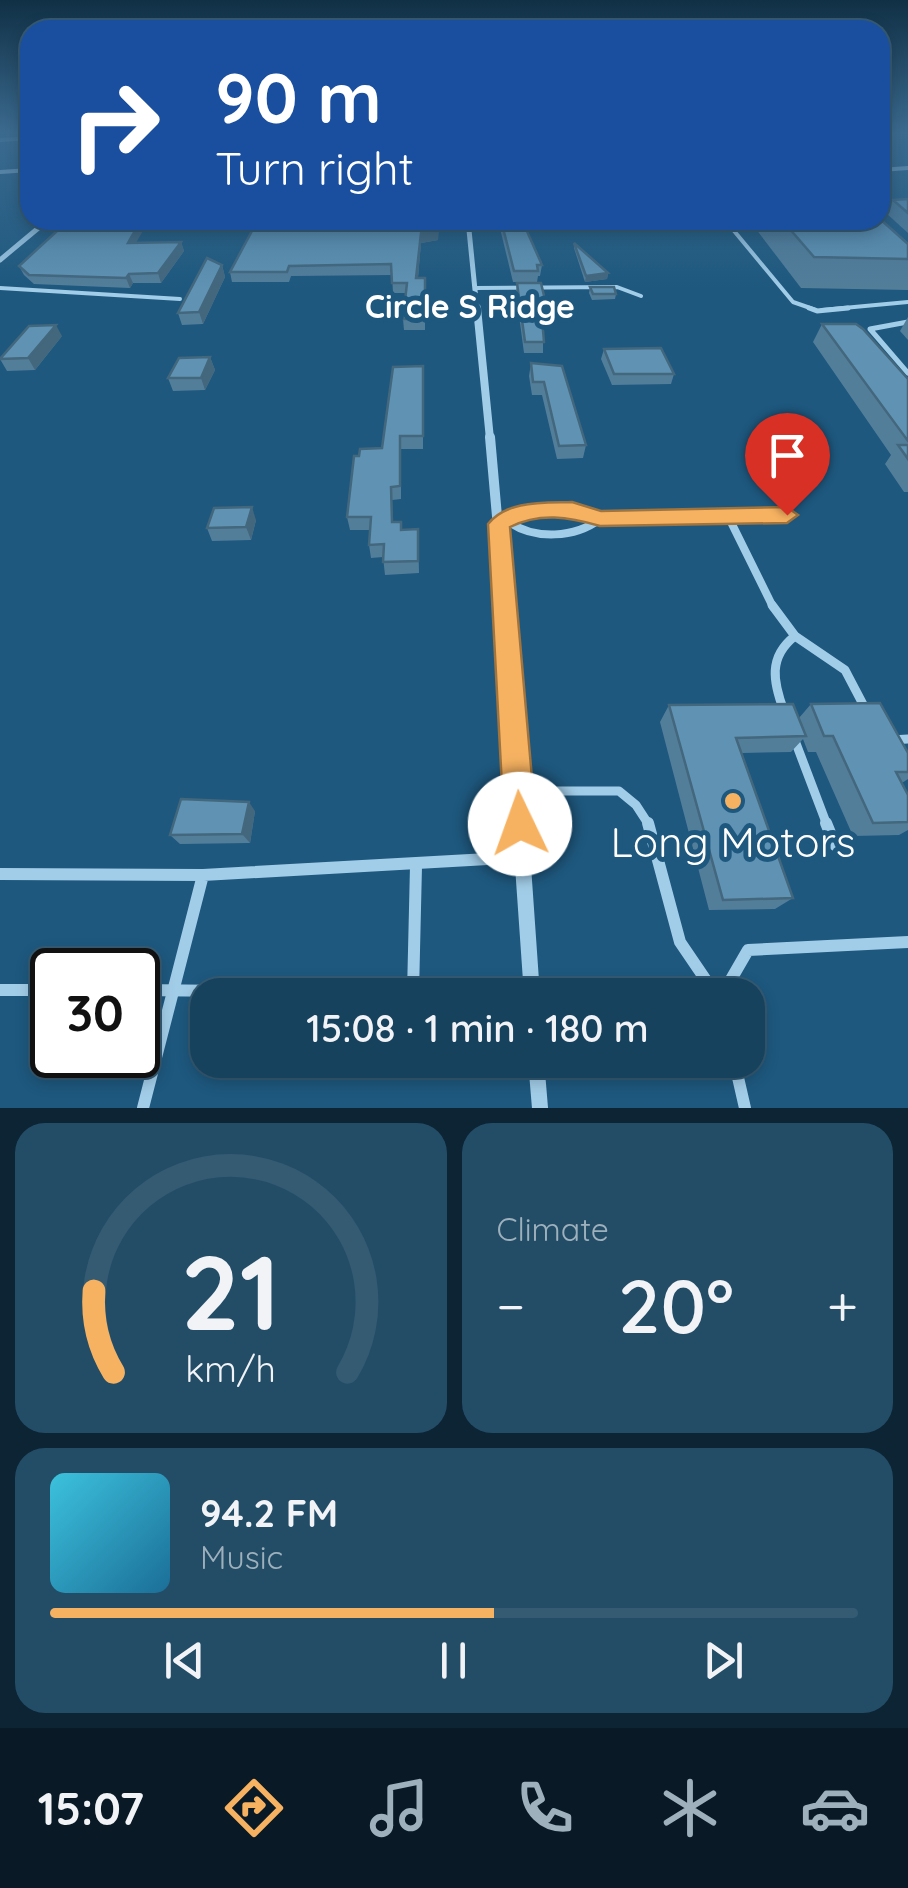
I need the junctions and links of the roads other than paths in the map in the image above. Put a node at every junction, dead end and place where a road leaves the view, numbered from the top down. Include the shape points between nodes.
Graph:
1 (36, 230) edge
2 (469, 230) edge
3 (732, 230) edge
4 (0, 260) edge
5 (0, 288) edge
6 (475, 288) junction
7 (641, 296) dead end
8 (180, 299) edge
9 (908, 302) edge
10 (908, 322) edge
11 (908, 373) edge
12 (787, 515) dead end
13 (728, 516) junction
14 (600, 519) junction
15 (504, 523) junction
16 (794, 636) junction
17 (872, 723) edge
18 (908, 740) edge
19 (891, 757) edge
20 (518, 791) junction
21 (835, 845) dead end
22 (522, 857) junction
23 (416, 866) junction
24 (0, 874) edge
25 (202, 875) junction
26 (908, 942) edge
27 (531, 978) edge
28 (706, 978) edge
29 (730, 978) edge
30 (0, 990) edge
31 (30, 990) edge
32 (160, 990) edge
33 (173, 990) junction
34 (538, 1078) edge
35 (738, 1078) edge
36 (143, 1108) edge
37 (540, 1108) edge
38 (746, 1108) edge

1 - 4 street
2 - 6 street
3 - 9 lane via 793,302 817,311
5 - 8 lane
6 - 7 lane via 616,287
6 - 15 street
10 - 11 lane via 870,329
12 - 13 lane
13 - 14 lane
13 - 16 lane
14 - 15 lane via 572,510 525,511
14 - 15 lane via 576,532 527,532
15 - 20 street
16 - 17 lane via 844,670
16 - 21 lane via 776,656 772,682
18 - 19 lane via 882,740
20 - 22 street
20 - 28 lane via 620,792 633,800 654,834 680,942
22 - 23 lane
22 - 27 street
23 - 25 lane
23 - 33 lane via 413,992
24 - 25 lane
25 - 33 lane
26 - 29 lane via 748,950
30 - 31 lane
32 - 33 lane
33 - 36 lane
34 - 37 street
35 - 38 lane

